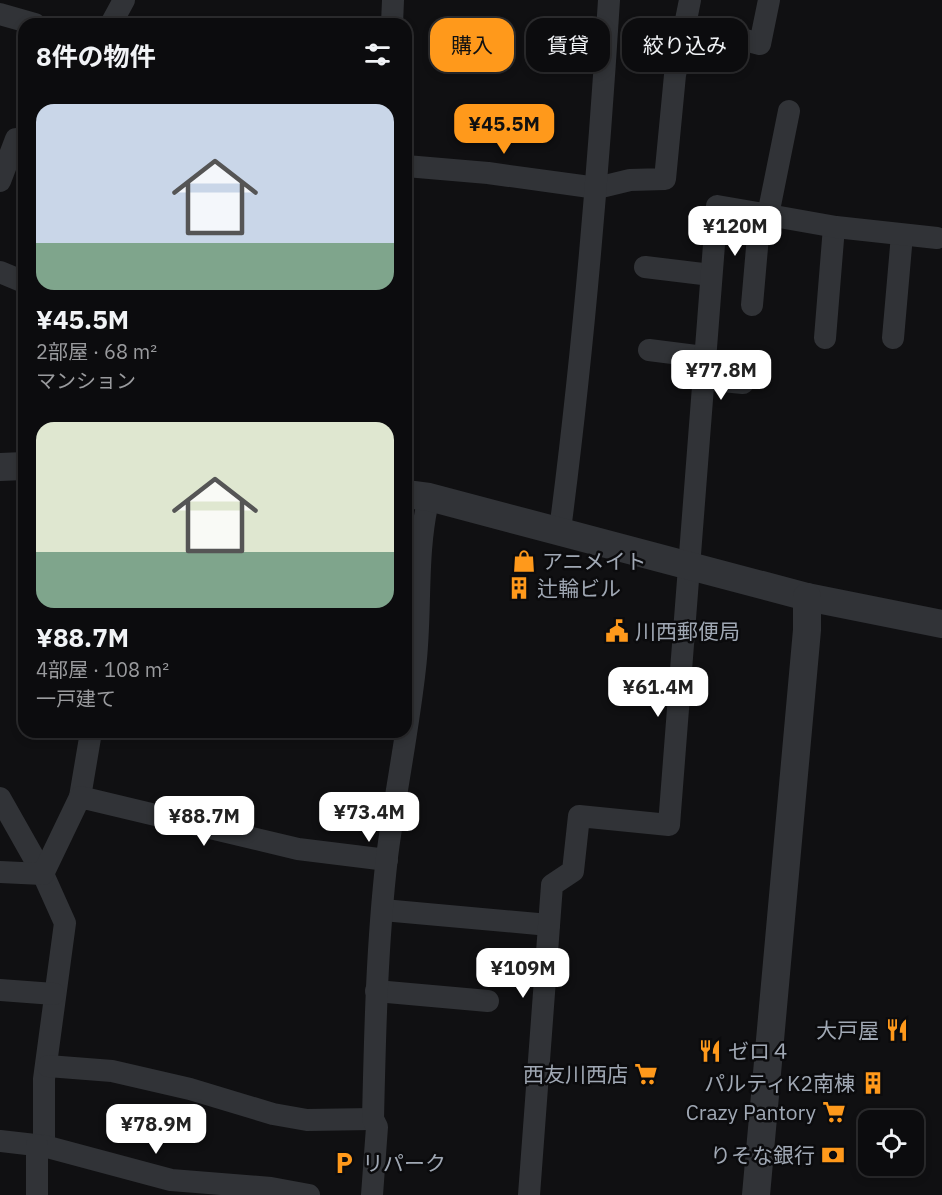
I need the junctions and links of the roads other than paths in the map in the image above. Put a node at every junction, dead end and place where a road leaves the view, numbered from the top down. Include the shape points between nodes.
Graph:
1 (124, 0) edge
2 (393, 0) edge
3 (609, 0) edge
4 (690, 0) edge
5 (769, 0) edge
6 (0, 14) edge
7 (114, 18) edge
8 (392, 18) edge
9 (686, 18) edge
10 (18, 19) edge
11 (748, 41) edge
12 (676, 72) edge
13 (789, 111) dead end
14 (18, 139) edge
15 (412, 167) edge
16 (0, 181) edge
17 (597, 189) junction
18 (764, 214) junction
19 (834, 227) junction
20 (903, 235) junction
21 (937, 238) dead end
22 (645, 267) dead end
23 (0, 272) edge
24 (711, 275) junction
25 (18, 280) edge
26 (752, 305) dead end
27 (825, 338) dead end
28 (893, 338) dead end
29 (649, 350) dead end
30 (703, 368) junction
31 (743, 383) dead end
32 (18, 466) edge
33 (0, 467) edge
34 (418, 496) edge
35 (560, 530) junction
36 (692, 565) junction
37 (807, 597) junction
38 (942, 624) edge
39 (412, 698) edge
40 (91, 738) edge
41 (407, 738) edge
42 (80, 797) junction
43 (0, 798) edge
44 (387, 860) junction
45 (0, 872) edge
46 (43, 874) junction
47 (383, 910) junction
48 (549, 925) junction
49 (0, 990) edge
50 (376, 991) junction
51 (54, 994) junction
52 (488, 1001) dead end
53 (48, 1066) junction
54 (373, 1119) junction
55 (0, 1141) edge
56 (40, 1145) junction
57 (170, 1188) edge
58 (37, 1195) edge
59 (309, 1195) edge
60 (372, 1195) edge
61 (529, 1195) edge
62 (756, 1195) edge

1 - 7 street
2 - 8 street
3 - 17 street
4 - 9 street
5 - 11 street via 760,44
6 - 10 street
12 - 17 street via 665,179 630,180
13 - 18 street
14 - 16 street
15 - 17 street
17 - 35 street
18 - 19 street
18 - 24 street via 717,206
18 - 26 street
19 - 20 street
19 - 27 street
20 - 21 street
20 - 28 street
22 - 24 street
23 - 25 street
24 - 30 street
29 - 30 street
30 - 31 street
30 - 36 street
32 - 33 street
34 - 35 street
34 - 39 street via 419,636
35 - 36 street
36 - 37 street
36 - 48 street via 669,825 579,816 573,871 552,885
37 - 38 street
37 - 62 street
40 - 42 street
41 - 44 street
42 - 44 street via 298,849
42 - 46 street
43 - 46 street
44 - 47 street
45 - 46 street
46 - 51 street via 65,923
47 - 48 street
47 - 50 street
48 - 61 street
49 - 51 street
50 - 52 street
50 - 54 street
51 - 53 street
53 - 54 street via 112,1071 307,1120
53 - 56 street
54 - 60 street via 376,1127
55 - 56 street
56 - 57 street
56 - 58 street
57 - 59 street via 271,1188

